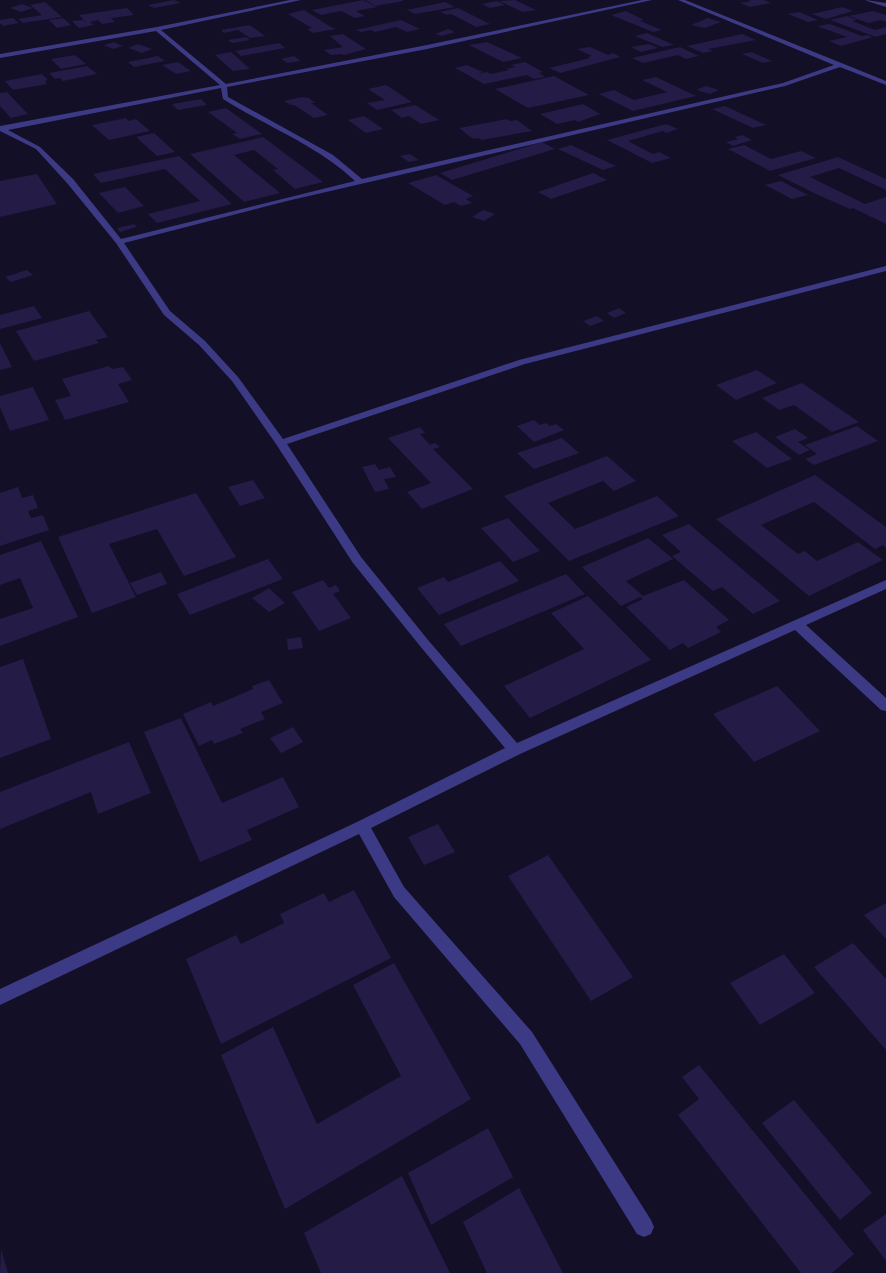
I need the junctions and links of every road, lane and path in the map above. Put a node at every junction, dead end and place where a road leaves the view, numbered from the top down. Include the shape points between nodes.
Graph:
1 (298, 0) edge
2 (649, 0) edge
3 (681, 0) edge
4 (869, 0) edge
5 (291, 1) edge
6 (886, 5) edge
7 (157, 29) junction
8 (0, 56) edge
9 (839, 65) junction
10 (886, 83) edge
11 (224, 85) junction
12 (2, 129) edge
13 (361, 182) junction
14 (119, 242) junction
15 (886, 268) edge
16 (281, 443) junction
17 (886, 584) edge
18 (797, 624) junction
19 (886, 706) edge
20 (515, 750) junction
21 (362, 826) junction
22 (0, 997) edge
23 (644, 1227) dead end

1 - 5 street
2 - 11 street
3 - 9 street
4 - 6 street
5 - 7 street
7 - 8 street
7 - 11 street
9 - 10 street
9 - 13 street via 785,84
11 - 12 street
11 - 13 street via 225,98 248,114 336,159
12 - 14 street via 38,148 70,181
13 - 14 street
14 - 16 street via 167,313 215,357
15 - 16 street via 522,362
16 - 20 street via 357,560
17 - 18 street
18 - 19 street
18 - 20 street
20 - 21 street
21 - 22 street
21 - 23 street via 399,892 526,1038

